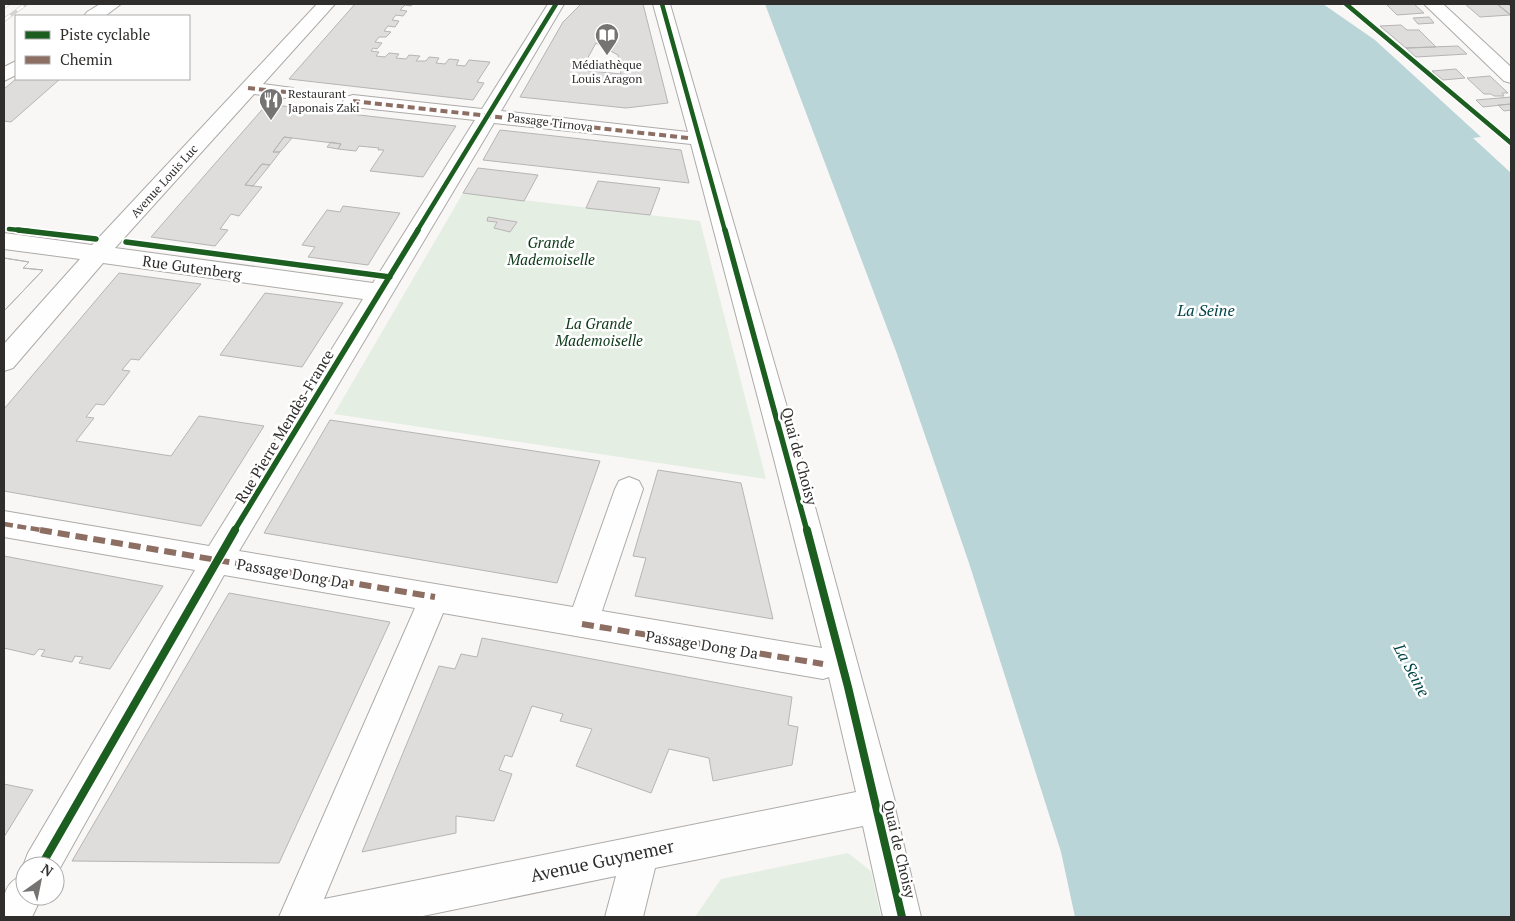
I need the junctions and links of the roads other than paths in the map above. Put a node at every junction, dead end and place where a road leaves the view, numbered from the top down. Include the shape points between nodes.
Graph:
1 (112, 4) edge
2 (326, 4) edge
3 (556, 4) edge
4 (662, 4) edge
5 (1433, 4) edge
6 (95, 15) edge
7 (15, 68) edge
8 (4, 76) edge
9 (1511, 77) edge
10 (248, 88) junction
11 (286, 92) dead end
12 (353, 100) dead end
13 (489, 116) junction
14 (688, 138) dead end
15 (4, 241) edge
16 (98, 255) junction
17 (381, 293) junction
18 (4, 361) edge
19 (629, 489) dead end
20 (4, 524) edge
21 (217, 560) junction
22 (434, 597) junction
23 (582, 624) junction
24 (823, 664) dead end
25 (878, 805) junction
26 (641, 852) junction
27 (46, 856) edge
28 (17, 906) edge
29 (11, 917) edge
30 (298, 917) edge
31 (328, 917) edge
32 (624, 917) edge
33 (902, 917) edge

1 - 6 street
2 - 10 street, Avenue Louis Luc
3 - 13 street, Rue Pierre Mendès-France
4 - 25 street, Quai de Choisy via 787,452
5 - 9 street
7 - 8 street
10 - 11 street
10 - 16 street, Avenue Louis Luc
12 - 13 street, Passage Tirnova
13 - 14 street, Passage Tirnova
13 - 17 street, Rue Pierre Mendès-France
15 - 16 street, Rue Gutenberg
16 - 17 street, Rue Gutenberg
16 - 18 street, Avenue Louis Luc
17 - 21 street, Rue Pierre Mendès-France
19 - 23 street
20 - 21 street, Passage Dong Da
21 - 22 street, Passage Dong Da
21 - 27 street, Rue Pierre Mendès-France
22 - 23 street, Passage Dong Da
22 - 30 street
23 - 24 street, Passage Dong Da
25 - 26 street, Avenue Guynemer
25 - 33 street, Quai de Choisy
26 - 31 street, Avenue Guynemer
26 - 32 street
28 - 29 street

